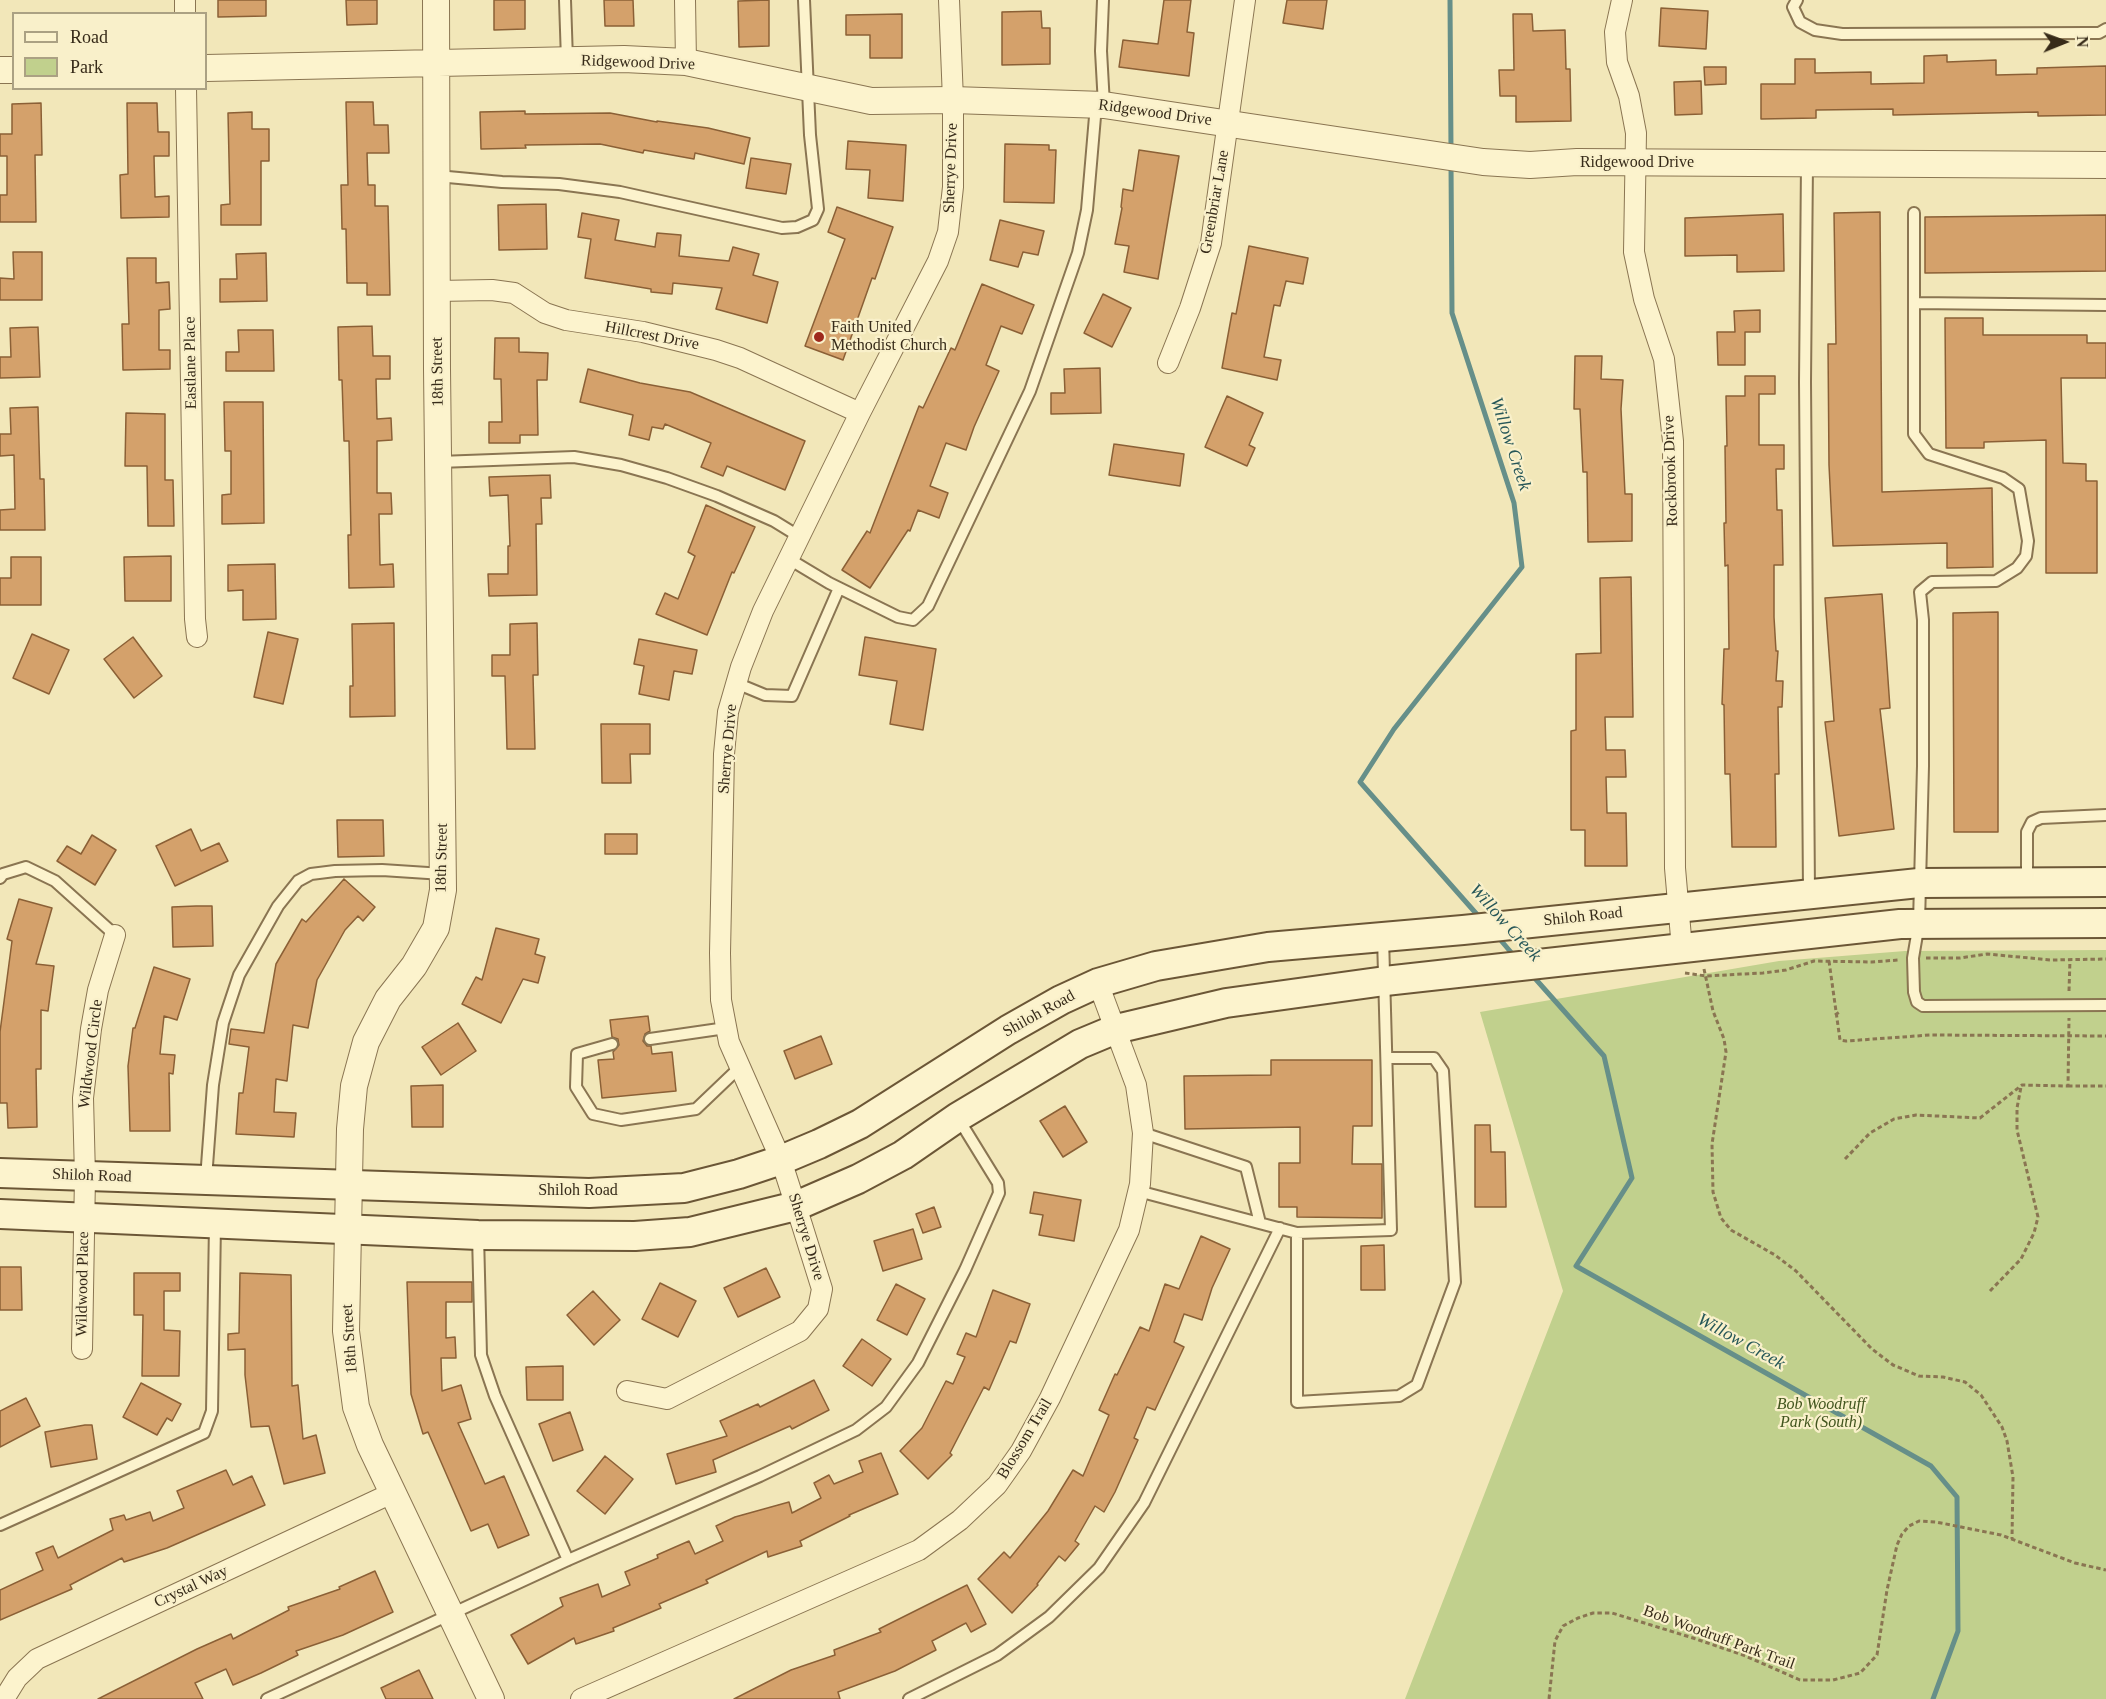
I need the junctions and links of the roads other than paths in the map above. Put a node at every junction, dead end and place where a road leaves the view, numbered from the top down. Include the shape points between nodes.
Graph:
1 (436, 0) edge
2 (565, 0) edge
3 (685, 0) edge
4 (804, 0) edge
5 (949, 0) edge
6 (1103, 0) edge
7 (1245, 0) edge
8 (1622, 0) edge
9 (1797, 0) edge
10 (2106, 29) edge
11 (567, 61) junction
12 (686, 62) junction
13 (436, 64) junction
14 (207, 68) edge
15 (807, 89) junction
16 (186, 90) edge
17 (953, 100) junction
18 (1100, 105) junction
19 (1229, 123) junction
20 (1636, 163) junction
21 (1807, 163) junction
22 (2106, 165) edge
23 (436, 176) junction
24 (1914, 213) dead end
25 (437, 291) junction
26 (1914, 303) junction
27 (2106, 305) edge
28 (1168, 363) dead end
29 (860, 413) junction
30 (439, 462) junction
31 (800, 537) junction
32 (789, 559) junction
33 (838, 588) junction
34 (197, 637) dead end
35 (736, 683) junction
36 (2106, 815) edge
37 (443, 874) junction
38 (0, 878) edge
39 (2027, 882) junction
40 (2106, 882) edge
41 (1919, 883) junction
42 (1809, 893) junction
43 (1678, 907) junction
44 (1919, 923) junction
45 (2106, 923) edge
46 (115, 935) joint
47 (1383, 937) junction
48 (1690, 948) junction
49 (1385, 981) junction
50 (1098, 983) junction
51 (2106, 1005) edge
52 (726, 1028) junction
53 (1116, 1029) junction
54 (650, 1039) dead end
55 (612, 1044) dead end
56 (1387, 1058) junction
57 (740, 1067) junction
58 (958, 1117) junction
59 (1143, 1133) junction
60 (781, 1160) junction
61 (0, 1173) edge
62 (85, 1176) junction
63 (206, 1179) junction
64 (350, 1186) junction
65 (1138, 1191) junction
66 (796, 1206) junction
67 (0, 1214) edge
68 (85, 1218) junction
69 (215, 1222) junction
70 (1260, 1223) junction
71 (349, 1228) junction
72 (1280, 1228) junction
73 (1297, 1233) junction
74 (478, 1235) junction
75 (82, 1349) dead end
76 (627, 1391) dead end
77 (392, 1493) junction
78 (0, 1525) edge
79 (568, 1560) junction
80 (451, 1614) junction
81 (4, 1699) edge
82 (267, 1699) edge
83 (491, 1699) edge
84 (581, 1699) edge
85 (909, 1699) edge

1 - 13 street, 18th Street
2 - 11 lane
3 - 12 street
4 - 15 lane
5 - 17 street, Sherrye Drive
6 - 18 lane
7 - 19 street, Greenbriar Lane
8 - 20 street, Rockbrook Drive via 1615,32 1617,62 1636,133
9 - 10 lane via 1793,7 1800,22 1815,30 1842,34 2099,33
11 - 12 street, Ridgewood Drive
11 - 13 street, Ridgewood Drive
12 - 15 street, Ridgewood Drive
13 - 14 street, Ridgewood Drive
13 - 23 street, 18th Street
15 - 17 street, Ridgewood Drive via 871,101
15 - 23 lane via 818,209 813,220 797,227 782,228 620,192
16 - 34 street, Eastlane Place
17 - 18 street, Ridgewood Drive
17 - 29 street, Sherrye Drive via 953,187 948,232 938,261
18 - 19 street, Ridgewood Drive
18 - 33 lane via 1078,253 1030,391 928,606 913,620 898,617
19 - 20 street, Ridgewood Drive via 1462,160 1530,165
19 - 28 street, Greenbriar Lane via 1211,243
20 - 21 street, Ridgewood Drive
20 - 43 street, Rockbrook Drive via 1634,252 1644,299 1664,359 1673,441
21 - 22 street, Ridgewood Drive
21 - 42 lane
23 - 25 street, 18th Street
24 - 26 lane
25 - 29 street, Hillcrest Drive via 514,293 545,313 567,320 643,332 716,350
25 - 30 street, 18th Street
26 - 27 lane
26 - 41 lane via 1914,434 1929,454 2002,478 2019,489 2028,541 2026,556 2017,568 1996,581 1932,582 1920,592 1923,766
29 - 31 street, Sherrye Drive
30 - 31 lane via 574,457 621,465 717,496
30 - 37 street, 18th Street
31 - 32 street, Sherrye Drive
32 - 33 lane
32 - 35 street, Sherrye Drive via 763,611
33 - 35 lane via 792,696 765,695
35 - 52 street, Sherrye Drive via 728,712 724,754 720,952
36 - 39 lane via 2041,818 2032,822 2027,832
37 - 63 lane via 382,870 311,873 298,881 278,906 239,975 223,1023 213,1085
37 - 64 street, 18th Street via 436,928 414,966 388,999 366,1042 354,1086
38 - 46 lane via 26,867 55,880
39 - 40 main road, Shiloh Road
39 - 41 main road, Shiloh Road
41 - 42 main road, Shiloh Road
41 - 44 lane
42 - 43 main road, Shiloh Road
43 - 47 main road, Shiloh Road
43 - 48 street, Rockbrook Drive
44 - 45 main road
44 - 48 main road
44 - 51 lane via 1913,958 1914,992 1923,1006
46 - 62 street, Wildwood Circle via 91,1029 83,1098
47 - 49 lane
47 - 50 main road, Shiloh Road via 1212,955
48 - 49 main road
49 - 53 main road via 1226,1003
49 - 56 lane
50 - 53 street, Blossom Trail
50 - 60 main road, Shiloh Road via 1008,1030 860,1124
52 - 54 lane
52 - 57 street, Sherrye Drive
53 - 58 main road via 1080,1044
53 - 59 street, Blossom Trail via 1136,1085
55 - 57 lane via 578,1054 576,1087 593,1114 621,1120 696,1108
56 - 73 lane via 1391,1230
56 - 73 lane via 1434,1058 1443,1071 1455,1282 1417,1385 1399,1396 1298,1402
57 - 60 street, Sherrye Drive
58 - 66 main road via 903,1155
58 - 79 lane via 998,1183 999,1193 918,1363 886,1407 856,1430
59 - 65 street, Blossom Trail
59 - 70 lane via 1246,1167
60 - 64 main road, Shiloh Road via 684,1188 663,1190 589,1193
60 - 66 street, Sherrye Drive
61 - 62 main road, Shiloh Road
62 - 63 main road, Shiloh Road
62 - 68 street, Wildwood Circle
63 - 64 main road, Shiloh Road
64 - 71 street, 18th Street
65 - 70 lane
65 - 84 street, Blossom Trail via 1129,1230 1041,1416 997,1485 960,1520 919,1550
66 - 74 main road via 690,1232 634,1236
66 - 76 street, Sherrye Drive via 822,1289 818,1309 800,1331 667,1399
67 - 68 main road
68 - 69 main road
68 - 75 street, Wildwood Place
69 - 71 main road
69 - 78 lane via 213,1411 204,1433
70 - 72 lane
71 - 74 main road
71 - 77 street, 18th Street via 346,1331 356,1407
72 - 73 lane
72 - 85 lane via 1144,1503 1098,1568 1049,1617 997,1655
74 - 79 lane via 481,1354 495,1396
77 - 80 street, 18th Street
77 - 81 street, Crystal Way via 37,1659 17,1678
79 - 80 lane
80 - 82 lane
80 - 83 street, 18th Street

